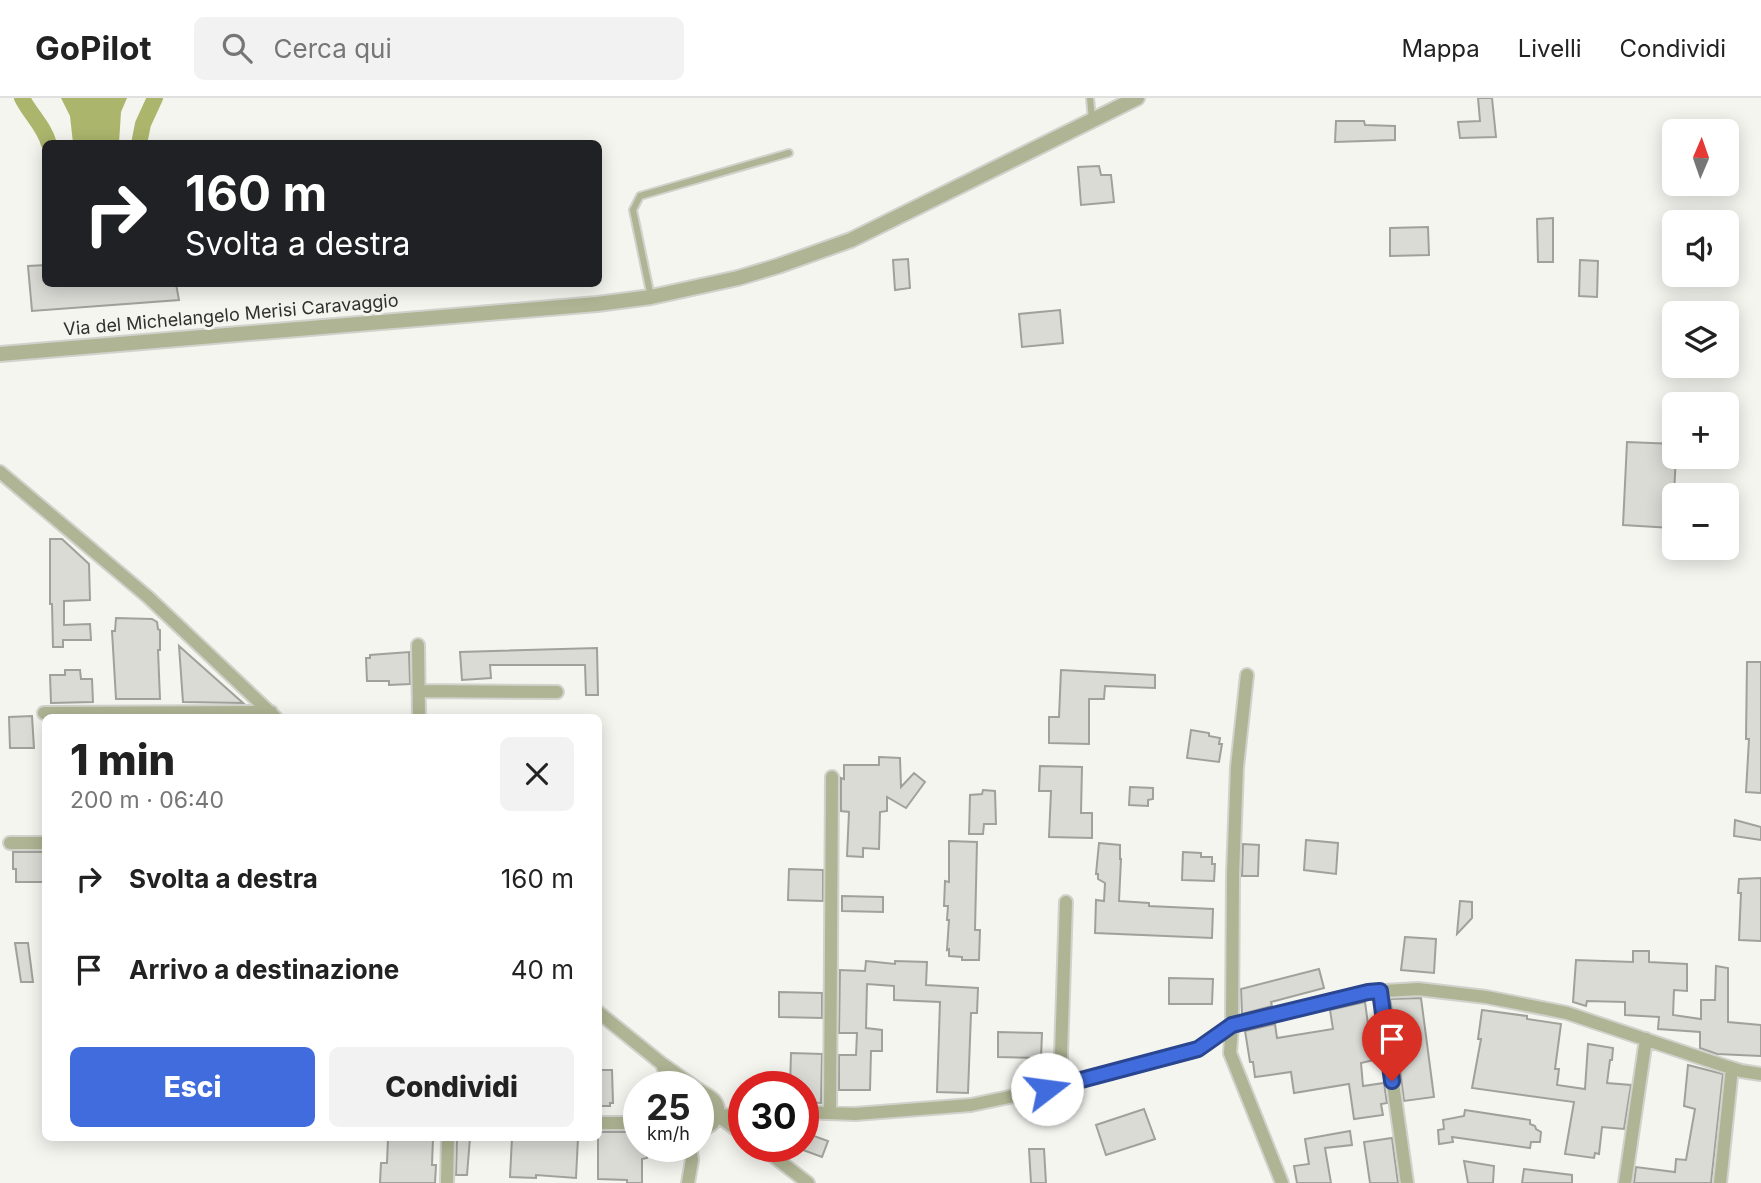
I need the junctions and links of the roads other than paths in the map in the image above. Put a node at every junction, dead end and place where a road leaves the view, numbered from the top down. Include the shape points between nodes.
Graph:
1 (1090, 98) edge
2 (1138, 98) edge
3 (1093, 119) junction
4 (789, 153) dead end
5 (651, 297) junction
6 (0, 354) edge
7 (0, 471) edge
8 (418, 645) dead end
9 (1247, 675) dead end
10 (419, 691) junction
11 (557, 692) dead end
12 (44, 713) dead end
13 (158, 714) edge
14 (272, 714) edge
15 (419, 714) edge
16 (832, 777) dead end
17 (10, 842) dead end
18 (42, 843) edge
19 (1066, 902) dead end
20 (1380, 991) junction
21 (602, 1015) edge
22 (1232, 1025) junction
23 (1646, 1039) junction
24 (661, 1063) junction
25 (1732, 1068) junction
26 (665, 1071) edge
27 (672, 1071) edge
28 (1761, 1074) edge
29 (1060, 1086) junction
30 (714, 1100) edge
31 (819, 1113) edge
32 (830, 1113) junction
33 (718, 1115) junction
34 (728, 1115) edge
35 (602, 1123) edge
36 (623, 1123) edge
37 (714, 1123) edge
38 (728, 1123) edge
39 (448, 1141) edge
40 (692, 1162) edge
41 (779, 1162) edge
42 (801, 1180) edge
43 (447, 1183) edge
44 (688, 1183) edge
45 (1282, 1183) edge
46 (1407, 1183) edge
47 (1625, 1183) edge
48 (1720, 1183) edge

1 - 3 lane
2 - 3 street, Via del Michelangelo Merisi Caravaggio
3 - 5 street, Via del Michelangelo Merisi Caravaggio via 851,240 738,278
4 - 5 lane via 640,196 633,210
5 - 6 street, Via del Michelangelo Merisi Caravaggio
7 - 14 street via 148,597
8 - 10 street
9 - 22 street via 1237,767
10 - 11 street
10 - 15 street
12 - 13 street
16 - 32 street
17 - 18 street
19 - 29 street
20 - 22 street
20 - 23 street via 1418,989 1486,997 1567,1013
20 - 46 street
21 - 24 street
22 - 29 street via 1198,1049
22 - 45 street via 1230,1053
23 - 25 street
23 - 47 street
24 - 26 street
24 - 27 street
25 - 28 street
25 - 48 street
29 - 32 street via 971,1105
30 - 33 street
31 - 32 street
33 - 34 street
33 - 37 street
33 - 38 street
35 - 36 street
39 - 43 street
40 - 44 street
41 - 42 street

